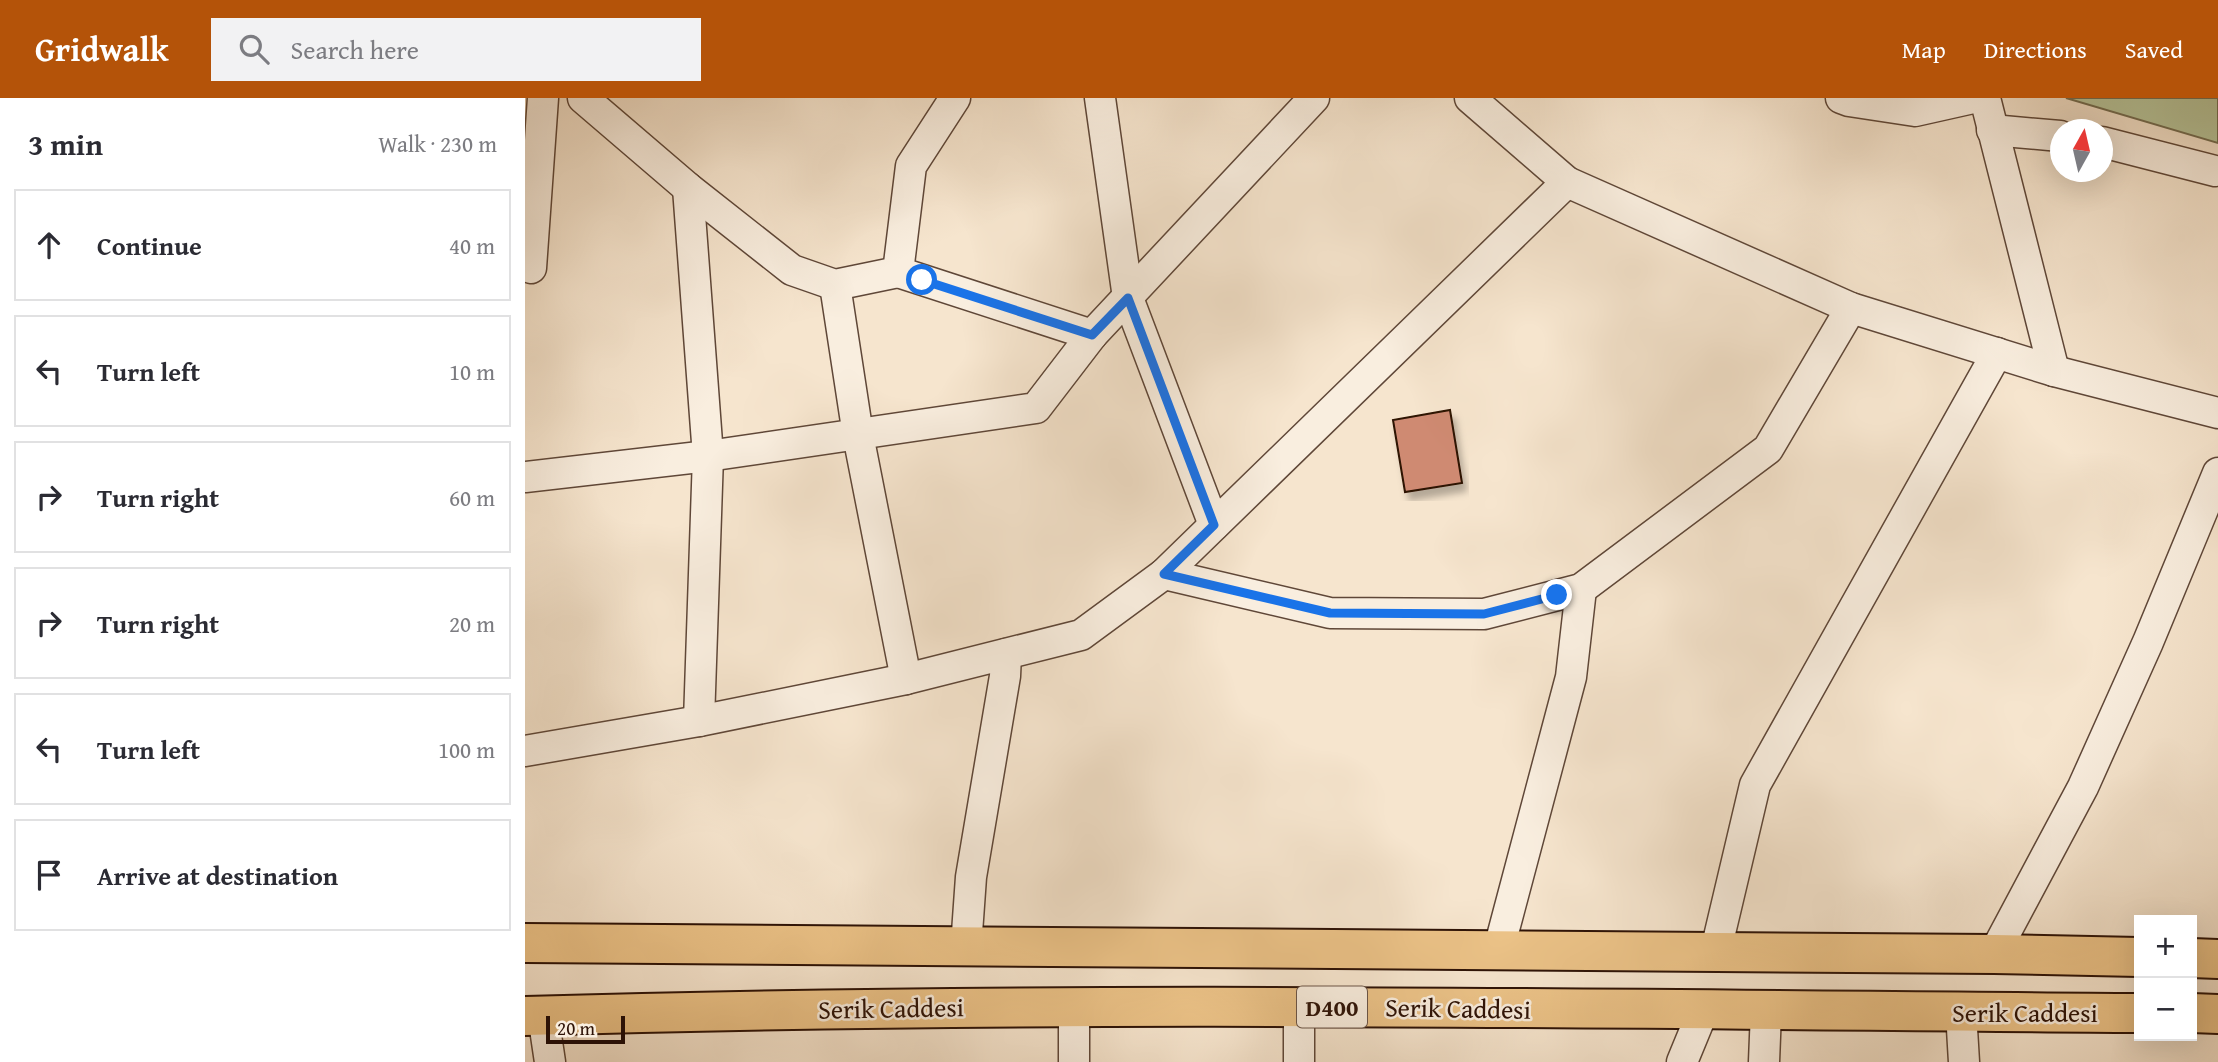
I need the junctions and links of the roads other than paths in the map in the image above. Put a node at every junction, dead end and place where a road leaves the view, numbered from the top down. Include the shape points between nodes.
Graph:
1 (543, 98) edge
2 (583, 98) edge
3 (955, 98) edge
4 (1100, 98) edge
5 (1314, 98) edge
6 (1470, 98) edge
7 (1841, 98) edge
8 (1973, 98) edge
9 (1985, 98) edge
10 (1992, 130) junction
11 (2050, 135) edge
12 (2113, 145) edge
13 (2215, 171) dead end
14 (1567, 182) junction
15 (688, 188) junction
16 (530, 268) dead end
17 (898, 272) junction
18 (835, 285) junction
19 (1128, 298) junction
20 (1851, 308) junction
21 (1092, 335) junction
22 (1997, 353) junction
23 (2054, 371) junction
24 (2218, 413) edge
25 (858, 435) junction
26 (708, 456) junction
27 (2218, 473) edge
28 (525, 477) edge
29 (1214, 525) junction
30 (1164, 574) junction
31 (1581, 589) junction
32 (1006, 654) junction
33 (906, 680) junction
34 (699, 721) junction
35 (525, 751) edge
36 (525, 943) edge
37 (966, 947) junction
38 (1498, 952) junction
39 (1715, 954) junction
40 (1994, 954) junction
41 (2134, 957) edge
42 (2197, 958) edge
43 (2218, 959) edge
44 (1299, 1006) junction
45 (1074, 1009) junction
46 (1703, 1011) junction
47 (1766, 1012) junction
48 (1961, 1012) junction
49 (2134, 1013) edge
50 (2197, 1013) edge
51 (2218, 1014) edge
52 (534, 1015) edge
53 (550, 1062) edge
54 (1074, 1062) edge
55 (1299, 1062) edge
56 (1682, 1062) edge
57 (1765, 1062) edge
58 (1964, 1062) edge

1 - 16 street
2 - 15 street
3 - 17 street via 911,166
4 - 19 street
5 - 19 street
6 - 14 street
7 - 8 street via 1915,111
9 - 10 street
10 - 11 street
10 - 23 street
12 - 13 street
14 - 20 street
14 - 29 street
15 - 18 street via 792,270
15 - 26 street
17 - 18 street
17 - 21 street
18 - 25 street
19 - 21 street
19 - 29 street
20 - 22 street
20 - 31 street via 1768,449
21 - 25 street via 1036,408
22 - 23 street
22 - 39 street via 1755,785
23 - 24 street
25 - 26 street
25 - 33 street
26 - 28 street
26 - 34 street
27 - 40 street via 2083,787
29 - 30 street
30 - 31 street via 1330,613 1484,614
30 - 32 street via 1081,635
31 - 38 street via 1571,677
32 - 33 street
32 - 37 street via 971,877
33 - 34 street
34 - 35 street
36 - 37 highway, D400
37 - 38 highway, D400
38 - 39 highway, D400
39 - 40 highway, D400
40 - 41 highway, D400
42 - 43 highway
44 - 45 highway, Serik Caddesi / D400
44 - 46 highway, Serik Caddesi / D400
44 - 55 street
45 - 52 highway, Serik Caddesi / D400 via 952,1006
45 - 54 street
46 - 47 highway, Serik Caddesi / D400
46 - 56 street
47 - 48 highway, Serik Caddesi / D400
47 - 57 street
48 - 49 highway, Serik Caddesi / D400
48 - 58 street
50 - 51 highway
52 - 53 street

